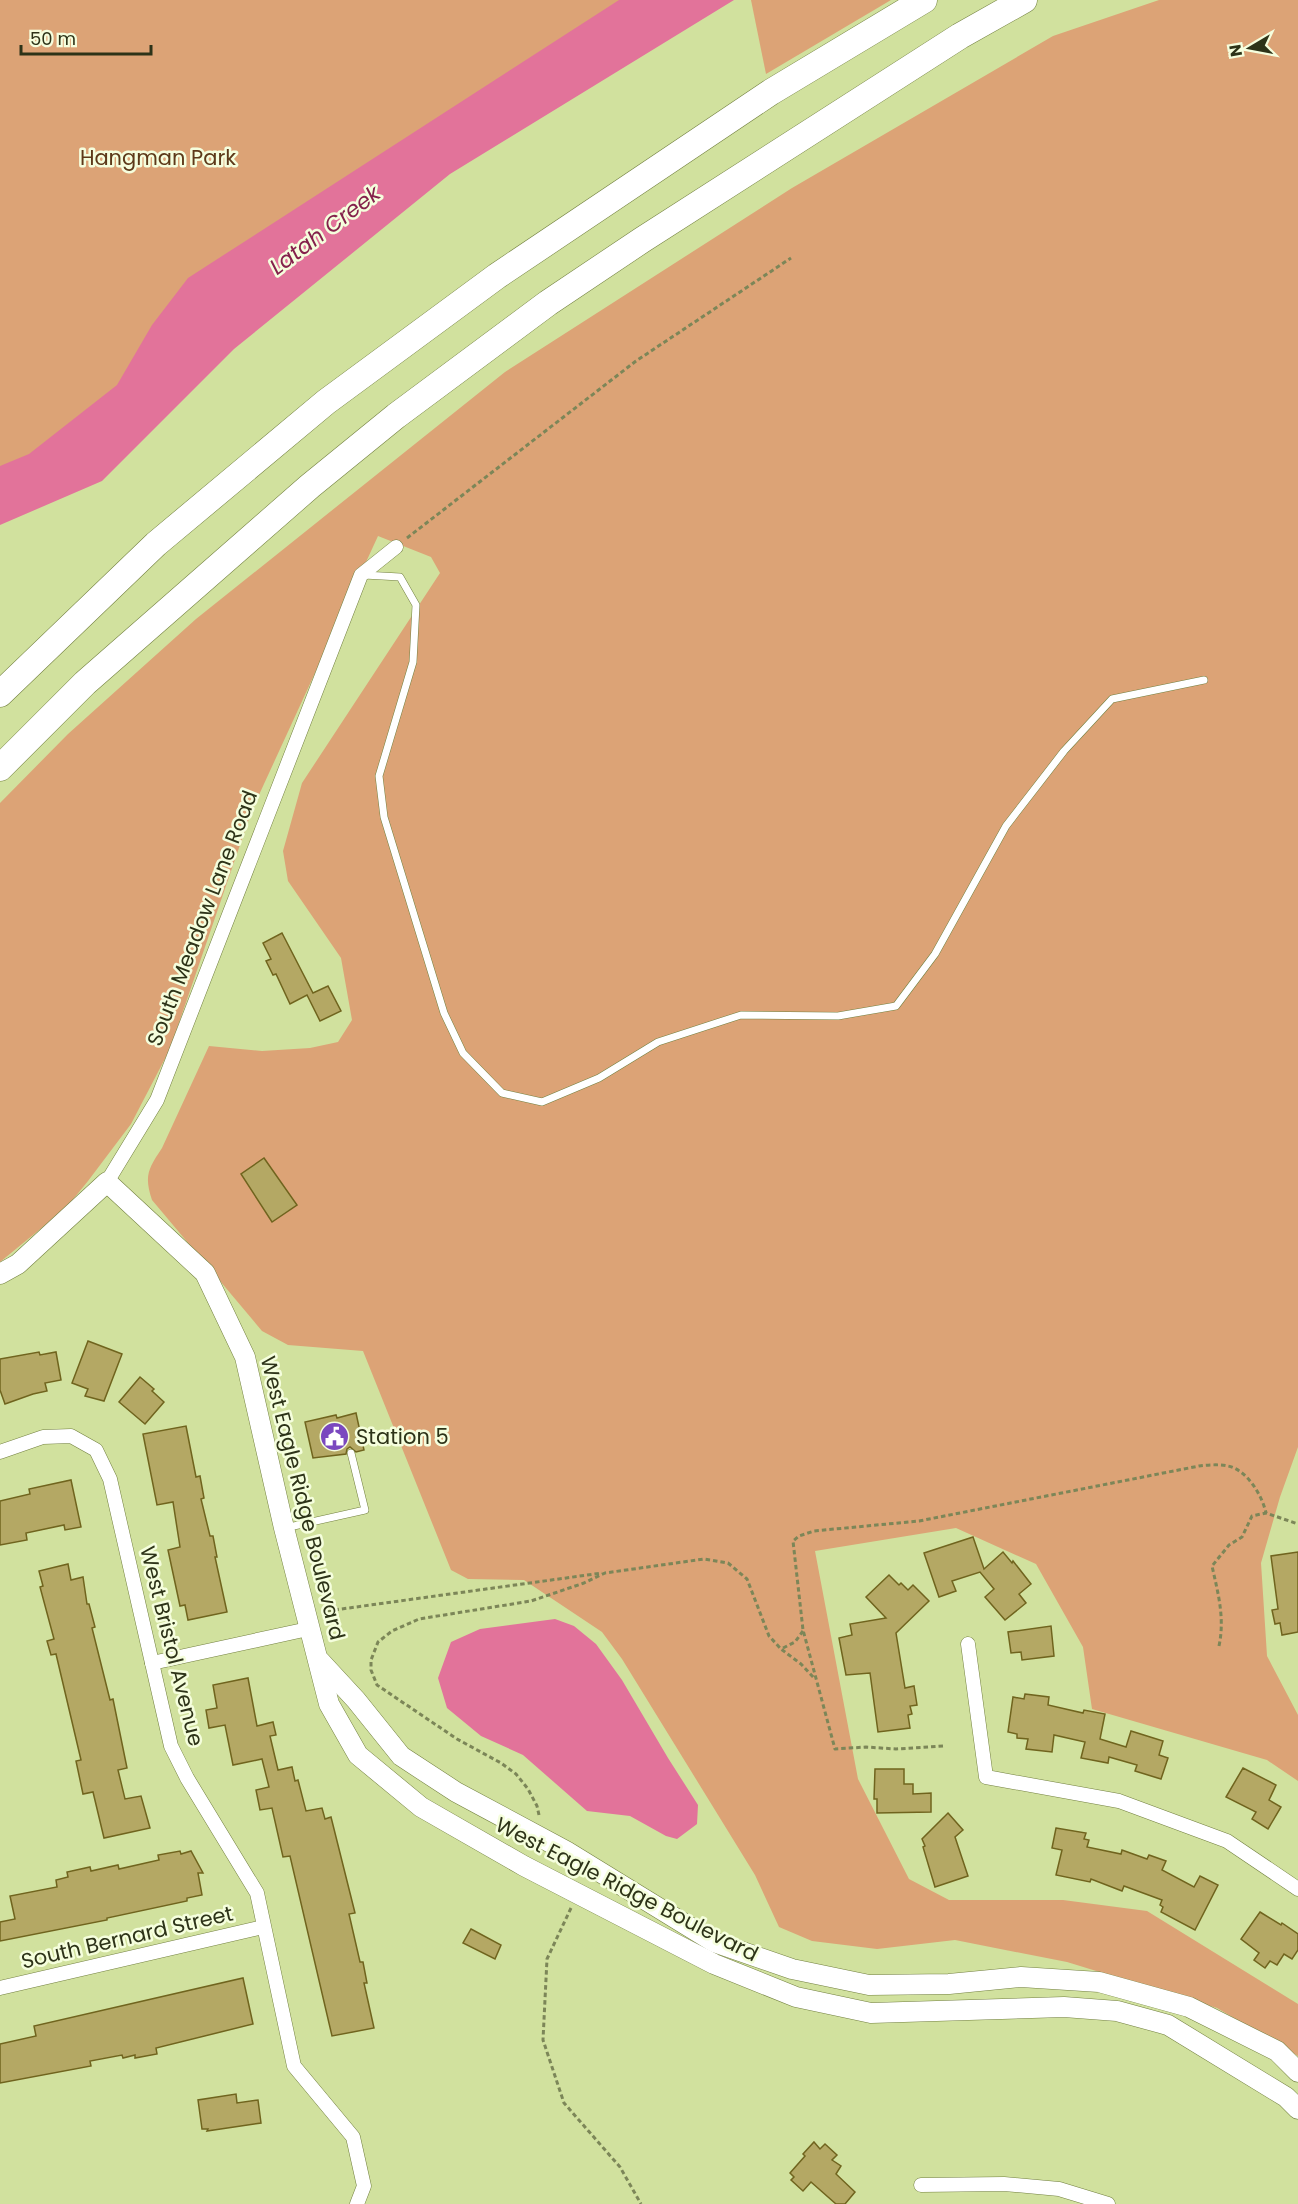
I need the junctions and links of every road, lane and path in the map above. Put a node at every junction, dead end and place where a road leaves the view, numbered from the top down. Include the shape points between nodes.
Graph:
1 (924, 0) edge
2 (1024, 0) edge
3 (791, 258) dead end
4 (396, 546) joint
5 (361, 575) junction
6 (1204, 680) dead end
7 (0, 694) edge
8 (0, 768) edge
9 (107, 1182) junction
10 (0, 1274) edge
11 (0, 1452) edge
12 (351, 1453) dead end
13 (1266, 1513) junction
14 (1298, 1524) edge
15 (284, 1528) junction
16 (605, 1573) junction
17 (327, 1611) dead end
18 (308, 1629) junction
19 (803, 1630) junction
20 (968, 1644) dead end
21 (1219, 1646) dead end
22 (781, 1649) junction
23 (318, 1660) junction
24 (152, 1663) junction
25 (816, 1680) junction
26 (943, 1746) dead end
27 (540, 1824) dead end
28 (1298, 1889) edge
29 (578, 1894) junction
30 (263, 1927) junction
31 (0, 1988) edge
32 (1298, 2072) edge
33 (1298, 2109) edge
34 (921, 2185) dead end
35 (357, 2204) edge
36 (641, 2204) edge
37 (1108, 2204) edge

1 - 7 highway via 771,92 507,269 326,402 156,544
2 - 8 highway via 960,36 642,240 548,303 396,416 85,683
3 - 4 path via 636,361
4 - 5 street, South Meadow Lane Road
5 - 6 lane via 400,577 416,605 413,662 379,776 384,817 444,1013 463,1053 502,1093 542,1102 599,1078 658,1042 741,1015 838,1016 896,1006 935,954 1006,826 1064,750 1112,699
5 - 9 street, South Meadow Lane Road via 157,1100
9 - 10 street, South Meadow Lane Road via 18,1264
9 - 15 street, West Eagle Ridge Boulevard via 205,1273 245,1357
11 - 24 street, West Bristol Avenue via 43,1437 71,1436 96,1450 110,1479
12 - 15 lane via 365,1510
13 - 14 path
13 - 19 path via 1263,1501 1240,1470 1226,1465 1199,1466 919,1521 814,1531 793,1541
13 - 21 path via 1252,1516 1242,1537 1229,1545 1212,1566 1220,1602
15 - 18 street, West Eagle Ridge Boulevard
16 - 17 path
16 - 22 path via 704,1559 728,1563 747,1579 769,1636
16 - 27 path via 531,1601 419,1619 378,1641 371,1660 378,1685 516,1774 537,1806
18 - 23 street, West Eagle Ridge Boulevard
18 - 24 street
19 - 22 path via 795,1642
19 - 25 path
20 - 28 street via 986,1777 1119,1801 1227,1841
22 - 25 path
23 - 29 street, West Eagle Ridge Boulevard via 329,1704 358,1755 421,1807
23 - 32 street, West Eagle Ridge Boulevard via 401,1756 714,1942 792,1969 869,1984 949,1984 1021,1977 1099,1982 1189,2007 1277,2051
24 - 30 street, West Bristol Avenue via 171,1746 257,1893
25 - 26 path via 836,1749
29 - 33 street, West Eagle Ridge Boulevard via 714,1964 796,1997 871,2013 1064,2007 1118,2011 1168,2025 1286,2097
29 - 36 path via 547,1959 543,2040 564,2103 620,2168
30 - 31 street, South Bernard Street
30 - 35 street, West Bristol Avenue via 294,2066 353,2137 364,2186
34 - 37 street via 1004,2184 1059,2189

